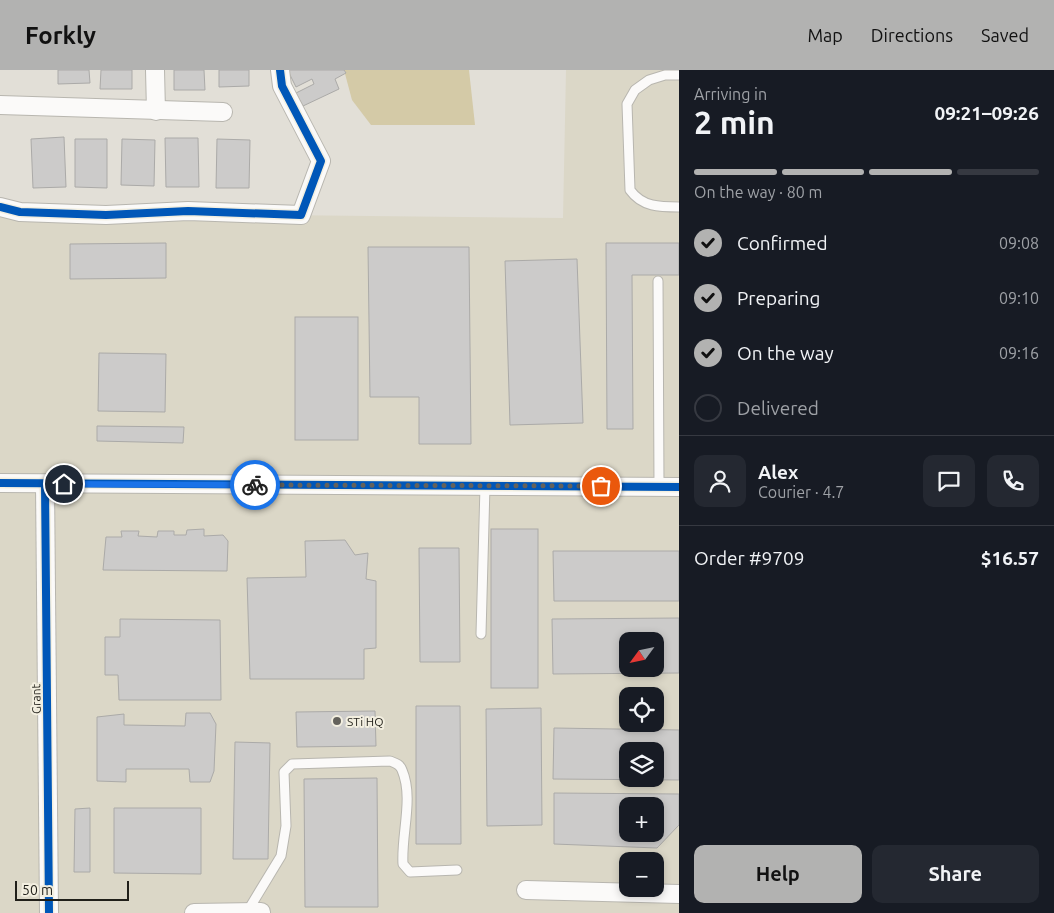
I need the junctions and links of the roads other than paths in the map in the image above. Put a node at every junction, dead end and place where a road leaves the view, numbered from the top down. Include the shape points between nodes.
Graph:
1 (155, 70) edge
2 (280, 70) edge
3 (679, 75) edge
4 (0, 105) edge
5 (156, 111) junction
6 (223, 112) dead end
7 (0, 207) edge
8 (679, 207) edge
9 (658, 281) dead end
10 (0, 484) edge
11 (45, 484) junction
12 (485, 486) junction
13 (659, 486) junction
14 (679, 487) edge
15 (481, 634) dead end
16 (457, 870) dead end
17 (526, 890) dead end
18 (679, 894) edge
19 (254, 912) edge
20 (49, 913) edge
21 (194, 913) edge

1 - 5 street
2 - 7 street via 282,86 321,161 301,215 188,211 106,215 20,212
3 - 8 lane via 665,74 649,80 635,90 628,104 630,190 644,203 656,207
4 - 5 street
5 - 6 street
9 - 13 lane
10 - 11 street
11 - 12 street
11 - 20 street, Grant
12 - 13 street
12 - 15 lane
13 - 14 street
16 - 19 lane via 410,872 403,864 406,791 398,764 390,761 292,764 284,772 286,826 281,856
17 - 18 street
19 - 21 street

